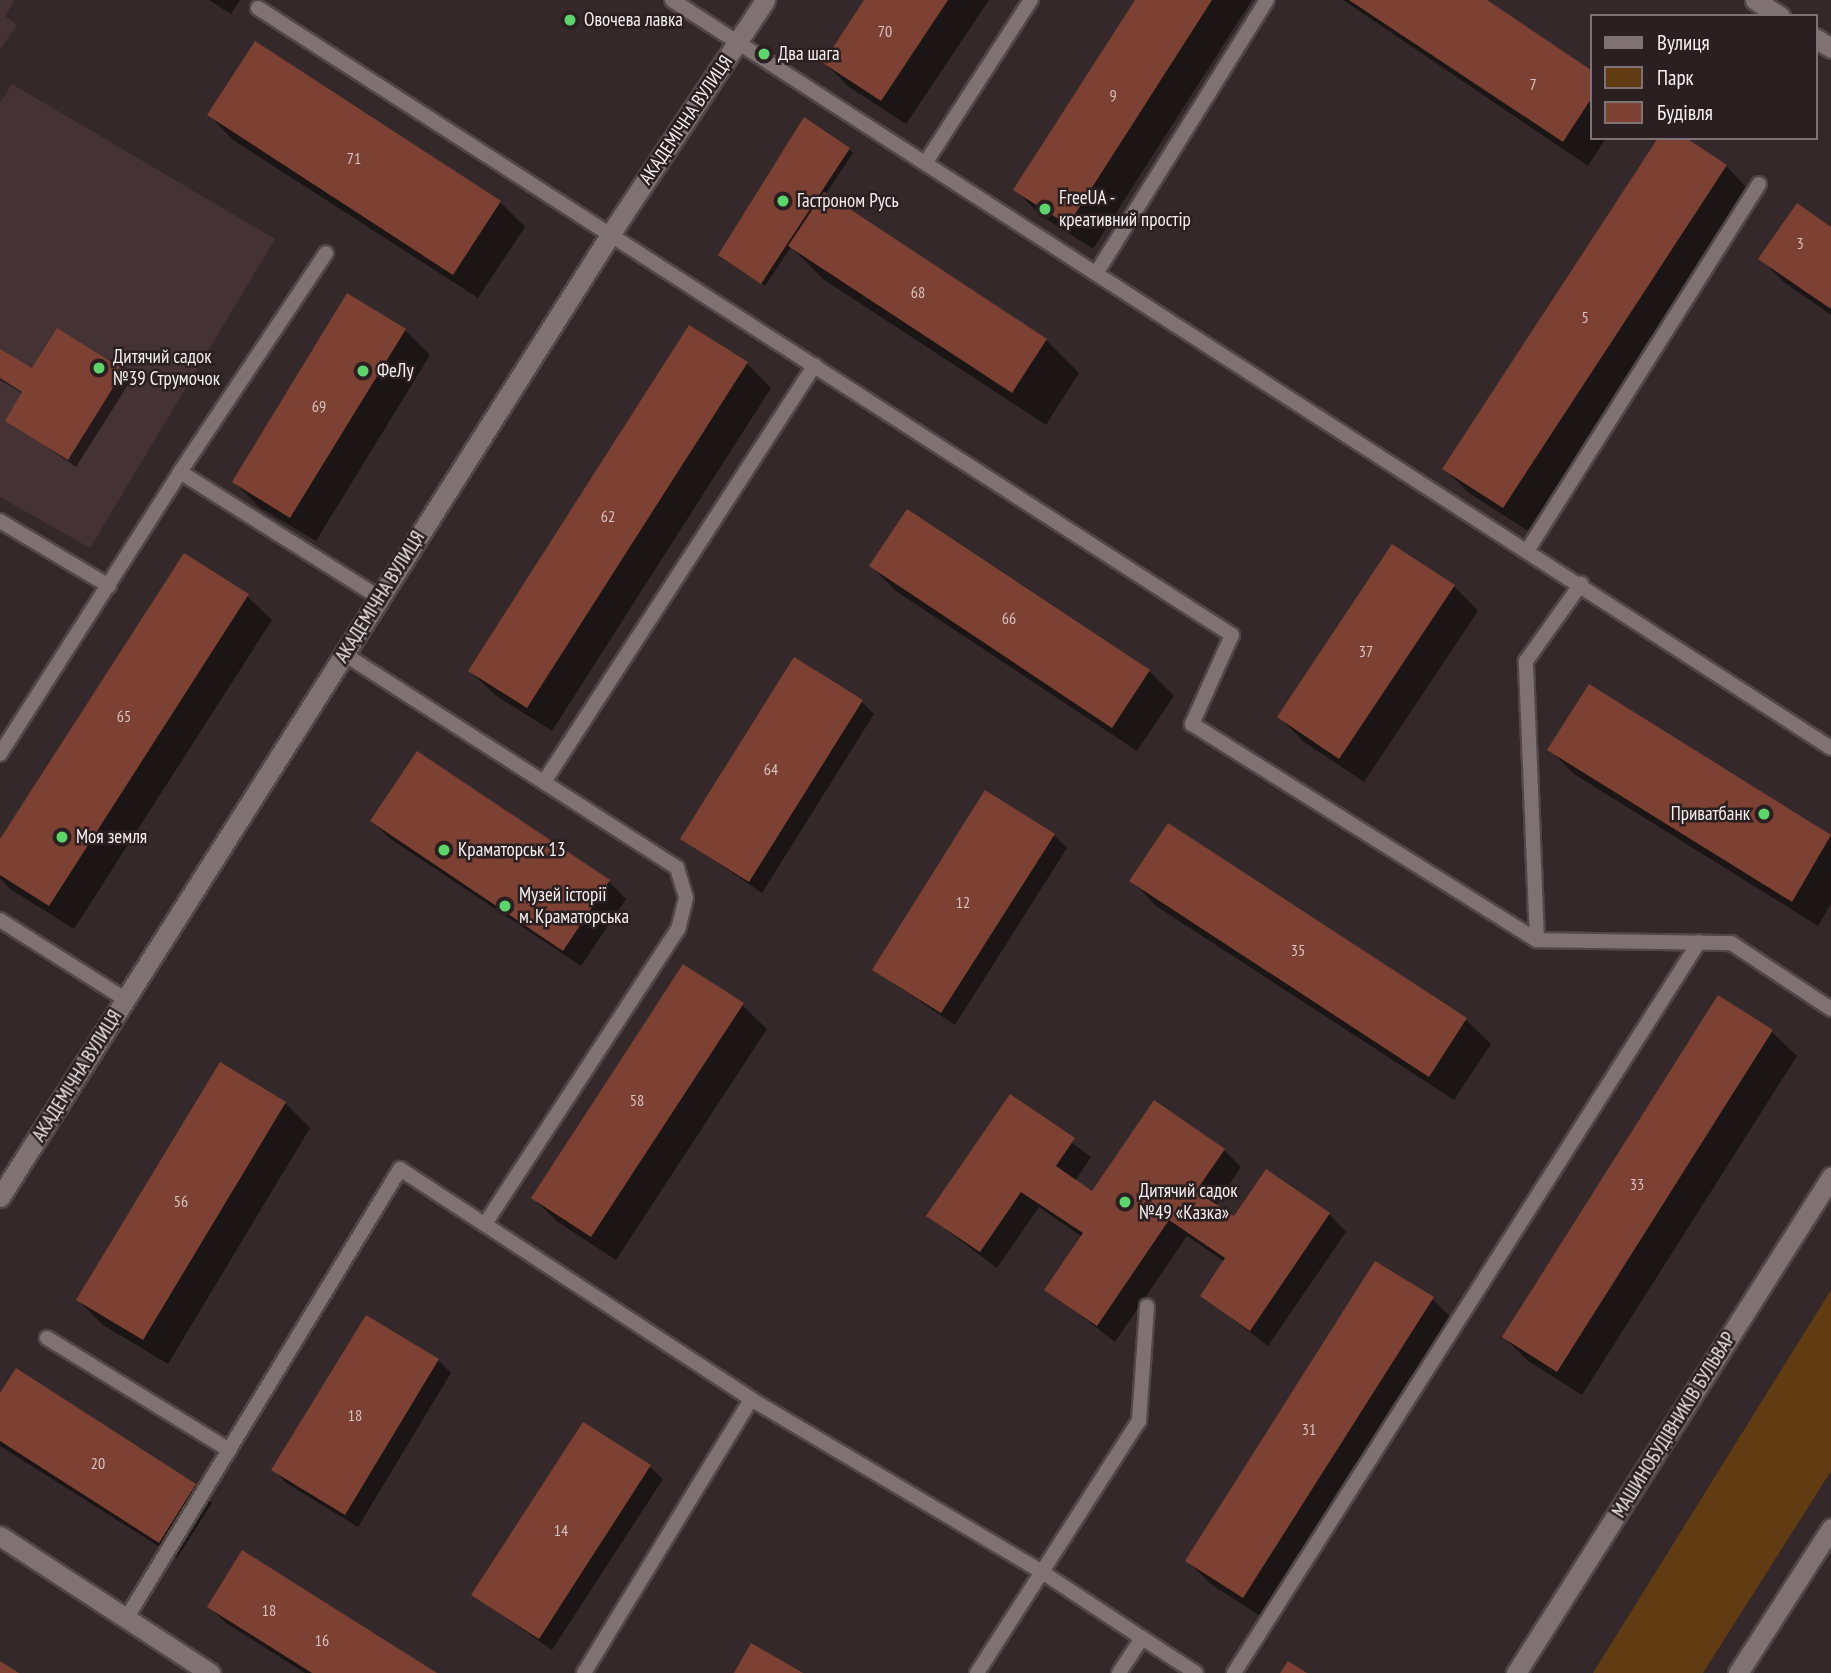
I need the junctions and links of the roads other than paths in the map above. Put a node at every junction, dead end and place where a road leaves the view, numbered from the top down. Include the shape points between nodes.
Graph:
1 (673, 0) edge
2 (765, 0) edge
3 (1031, 0) edge
4 (1267, 0) edge
5 (1755, 0) edge
6 (258, 8) dead end
7 (1777, 14) edge
8 (737, 43) junction
9 (926, 163) junction
10 (1759, 184) dead end
11 (612, 233) junction
12 (326, 253) dead end
13 (1097, 272) junction
14 (815, 365) junction
15 (180, 472) junction
16 (0, 521) edge
17 (1527, 551) junction
18 (1581, 584) junction
19 (109, 586) junction
20 (380, 597) junction
21 (344, 654) junction
22 (1831, 748) edge
23 (0, 754) edge
24 (544, 782) junction
25 (0, 920) edge
26 (1537, 940) junction
27 (1699, 942) junction
28 (125, 999) junction
29 (1831, 1009) edge
30 (1831, 1177) edge
31 (0, 1197) edge
32 (485, 1224) junction
33 (1147, 1306) dead end
34 (47, 1338) dead end
35 (751, 1399) junction
36 (229, 1450) junction
37 (1831, 1528) edge
38 (0, 1536) edge
39 (1042, 1572) junction
40 (126, 1619) junction
41 (1142, 1638) junction
42 (210, 1673) edge
43 (584, 1673) edge
44 (976, 1673) edge
45 (1119, 1673) edge
46 (1196, 1673) edge
47 (1234, 1673) edge
48 (1516, 1673) edge
49 (1738, 1673) edge

1 - 8 lane
2 - 8 street, АКАДЕМІЧНА ВУЛИЦЯ
3 - 9 lane
4 - 13 lane
5 - 7 street
6 - 11 lane
8 - 9 lane
8 - 11 street, АКАДЕМІЧНА ВУЛИЦЯ
9 - 13 lane
10 - 17 lane
11 - 14 lane
11 - 20 street, АКАДЕМІЧНА ВУЛИЦЯ
12 - 15 lane
13 - 17 lane
14 - 24 lane
14 - 26 lane via 1232,635 1192,724
15 - 19 lane
15 - 20 lane
16 - 19 lane
17 - 18 lane
18 - 22 lane
18 - 26 lane via 1526,661
19 - 23 lane
20 - 21 street, АКАДЕМІЧНА ВУЛИЦЯ
21 - 24 lane
21 - 28 street, АКАДЕМІЧНА ВУЛИЦЯ
24 - 32 lane via 677,869 685,898 678,929
25 - 28 lane
26 - 27 lane
27 - 29 lane via 1731,943
27 - 47 lane
28 - 31 street, АКАДЕМІЧНА ВУЛИЦЯ
30 - 48 street, МАШИНОБУДІВНИКІВ БУЛЬВАР
32 - 35 lane
32 - 36 lane via 400,1169
33 - 39 lane via 1139,1421
34 - 36 lane
35 - 39 lane
35 - 43 lane
36 - 40 lane
37 - 49 street
38 - 40 street
39 - 41 lane
39 - 44 lane
40 - 42 street
41 - 45 lane
41 - 46 lane

